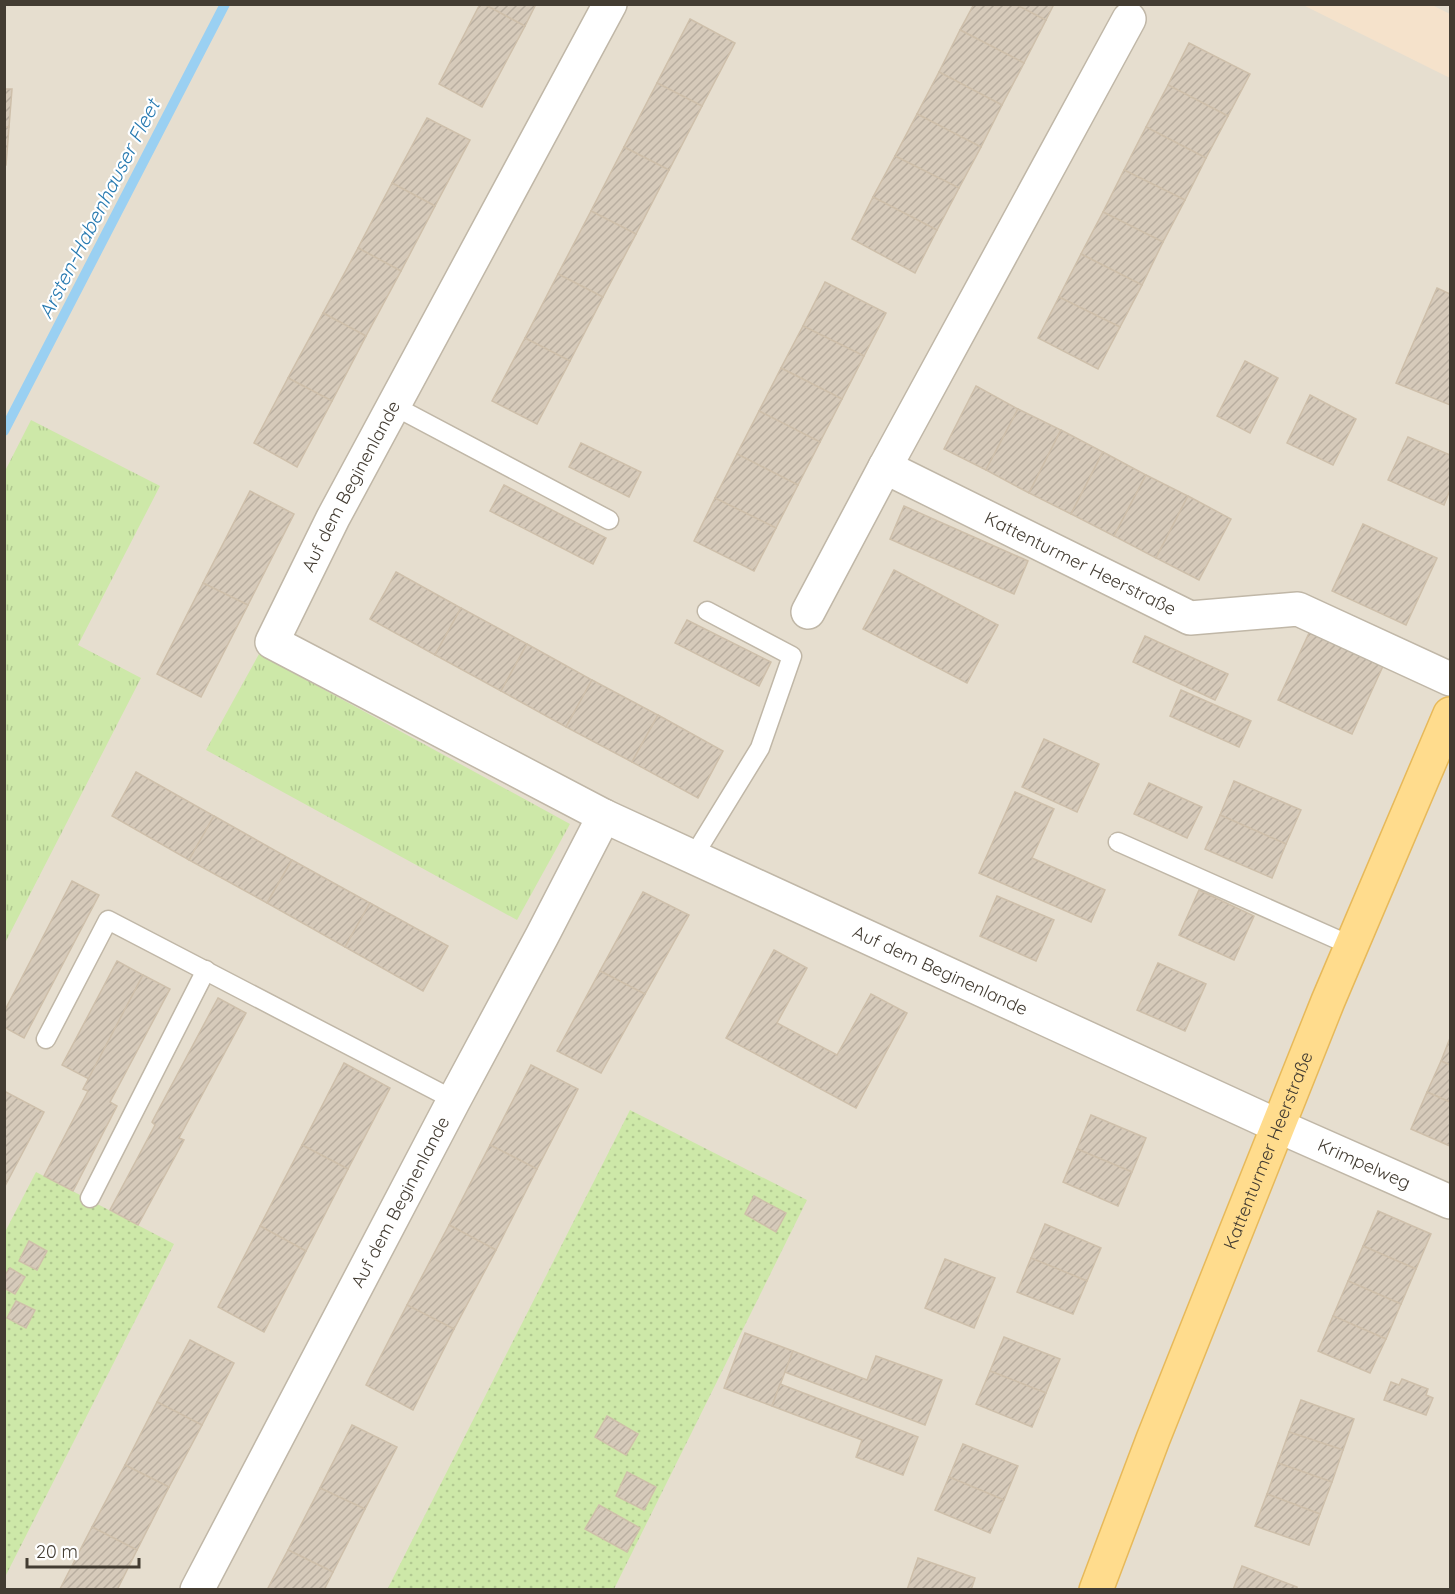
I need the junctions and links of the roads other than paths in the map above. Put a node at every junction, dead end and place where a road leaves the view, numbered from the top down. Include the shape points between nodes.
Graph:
1 (610, 4) edge
2 (1129, 19) dead end
3 (394, 406) junction
4 (885, 467) junction
5 (609, 520) dead end
6 (707, 612) dead end
7 (808, 612) dead end
8 (1450, 679) edge
9 (1450, 714) edge
10 (604, 816) junction
11 (1118, 842) dead end
12 (693, 857) junction
13 (1352, 946) junction
14 (206, 970) junction
15 (46, 1039) dead end
16 (454, 1100) junction
17 (1278, 1126) junction
18 (90, 1198) dead end
19 (1450, 1202) edge
20 (197, 1590) edge
21 (1096, 1590) edge

1 - 3 street, Auf dem Beginenlande
2 - 4 street
3 - 5 lane
3 - 10 street, Auf dem Beginenlande via 272,642
4 - 7 street
4 - 8 street, Kattenturmer Heerstraße via 1190,618 1298,609
6 - 12 lane via 792,656 760,748
9 - 13 main road, Kattenturmer Heerstraße
10 - 12 street, Auf dem Beginenlande
10 - 16 street, Auf dem Beginenlande
11 - 13 lane
12 - 17 street, Auf dem Beginenlande
13 - 17 main road, Kattenturmer Heerstraße
14 - 15 lane via 108,920
14 - 16 lane
14 - 18 lane
16 - 20 street, Auf dem Beginenlande
17 - 19 street, Krimpelweg
17 - 21 main road, Kattenturmer Heerstraße via 1152,1439

